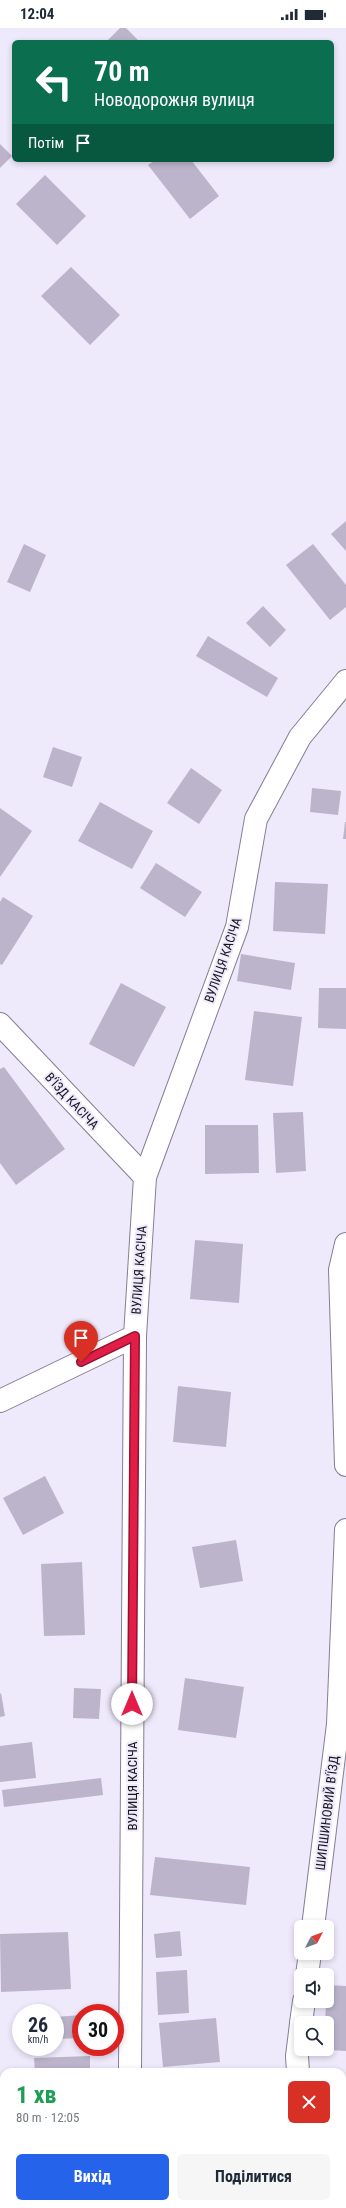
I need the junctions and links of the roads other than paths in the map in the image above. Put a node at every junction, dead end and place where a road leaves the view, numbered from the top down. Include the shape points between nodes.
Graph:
1 (346, 681) edge
2 (0, 1024) edge
3 (145, 1177) junction
4 (346, 1244) edge
5 (135, 1336) junction
6 (0, 1401) edge
7 (346, 1465) edge
8 (346, 1530) edge
9 (314, 1920) edge
10 (297, 2056) edge
11 (130, 2068) edge
12 (298, 2068) edge

1 - 3 street, ВУЛИЦЯ КАСІЧА via 300,737 256,819 237,927
2 - 3 street, В’ЇЗД КАСІЧА
3 - 5 street, ВУЛИЦЯ КАСІЧА
4 - 7 street via 340,1270
5 - 6 street
5 - 11 street, ВУЛИЦЯ КАСІЧА
8 - 9 street, ШИПШИНОВИЙ В'ЇЗД via 338,1724
10 - 12 street

